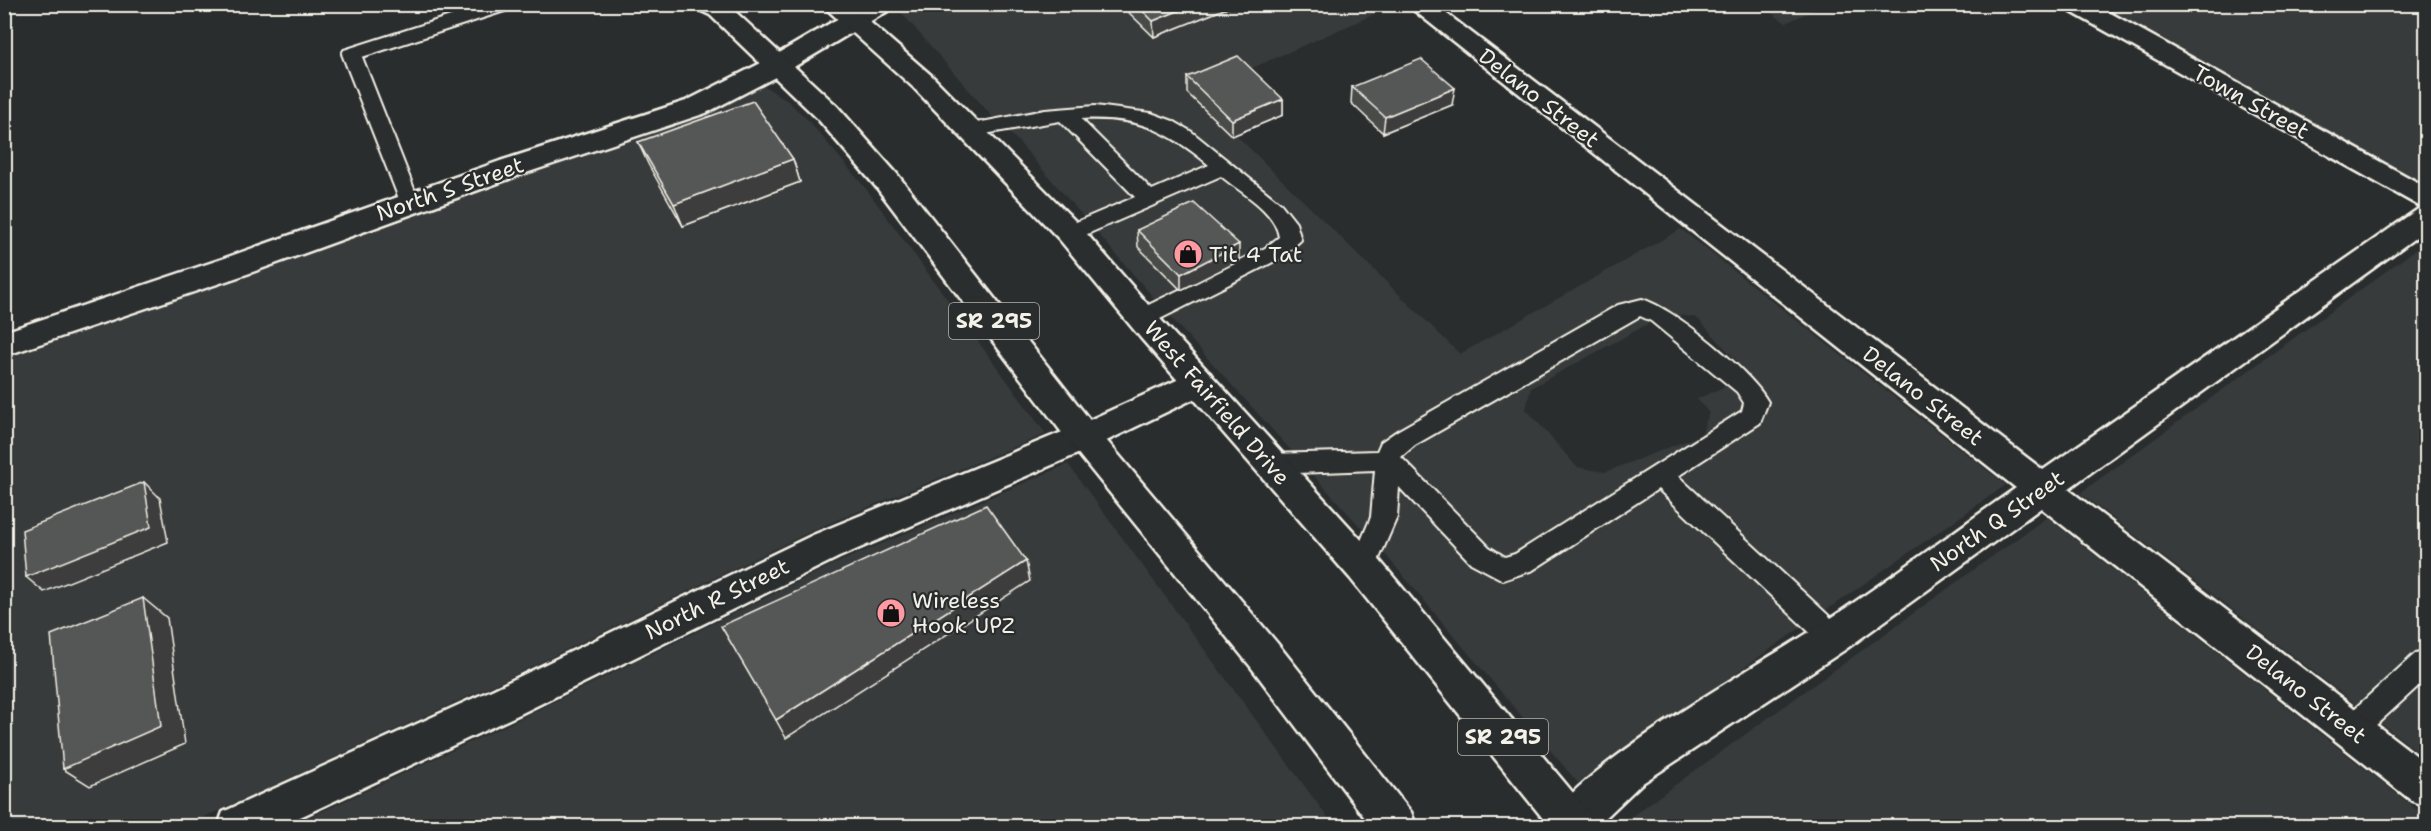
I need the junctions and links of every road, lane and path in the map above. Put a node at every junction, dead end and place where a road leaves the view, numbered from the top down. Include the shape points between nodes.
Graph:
1 (508, 4) edge
2 (706, 4) edge
3 (882, 4) edge
4 (1419, 4) edge
5 (2075, 4) edge
6 (843, 14) edge
7 (778, 65) junction
8 (1066, 115) junction
9 (973, 130) junction
10 (1224, 167) junction
11 (1149, 199) junction
12 (2427, 199) edge
13 (410, 204) junction
14 (2427, 216) edge
15 (1070, 233) junction
16 (1142, 318) junction
17 (4, 344) edge
18 (1199, 382) junction
19 (1084, 437) junction
20 (1388, 460) junction
21 (1270, 464) junction
22 (1660, 475) junction
23 (2043, 489) junction
24 (1363, 567) junction
25 (1833, 637) junction
26 (2427, 662) edge
27 (2352, 729) junction
28 (2427, 787) edge
29 (1572, 825) edge
30 (238, 826) edge
31 (1396, 826) edge

1 - 13 lane via 351,54
2 - 7 street, SR 295 via 719,10
3 - 6 street, North S Street
4 - 23 street, Delano Street
5 - 12 street, Town Street
6 - 7 street, North S Street
6 - 9 street, West Fairfield Drive / SR 295
7 - 13 street, North S Street via 696,107
7 - 19 street, SR 295 via 827,112 887,181
8 - 9 lane
8 - 10 lane via 1121,112 1167,125
8 - 11 lane
9 - 15 street, West Fairfield Drive / SR 295
10 - 11 lane
10 - 16 lane via 1279,214 1290,229 1290,240 1273,253
11 - 15 lane
13 - 17 street, North S Street
14 - 23 street, North Q Street
15 - 16 street, West Fairfield Drive / SR 295
16 - 18 street, West Fairfield Drive / SR 295
18 - 19 street, North R Street
18 - 21 street, West Fairfield Drive / SR 295
19 - 30 street, North R Street via 826,546 508,701
19 - 31 street, SR 295 via 1264,656
20 - 21 lane
20 - 22 lane via 1480,555 1503,569 1524,562
20 - 22 lane via 1390,449 1406,438 1626,311 1642,307 1659,315 1745,386 1756,402 1752,416
20 - 24 lane via 1383,517
21 - 24 street, West Fairfield Drive / SR 295
22 - 25 lane
23 - 25 street, North Q Street
23 - 27 street, Delano Street
24 - 29 street, West Fairfield Drive / SR 295
25 - 29 street, North Q Street via 1628,771
26 - 27 lane
27 - 28 street, Delano Street

